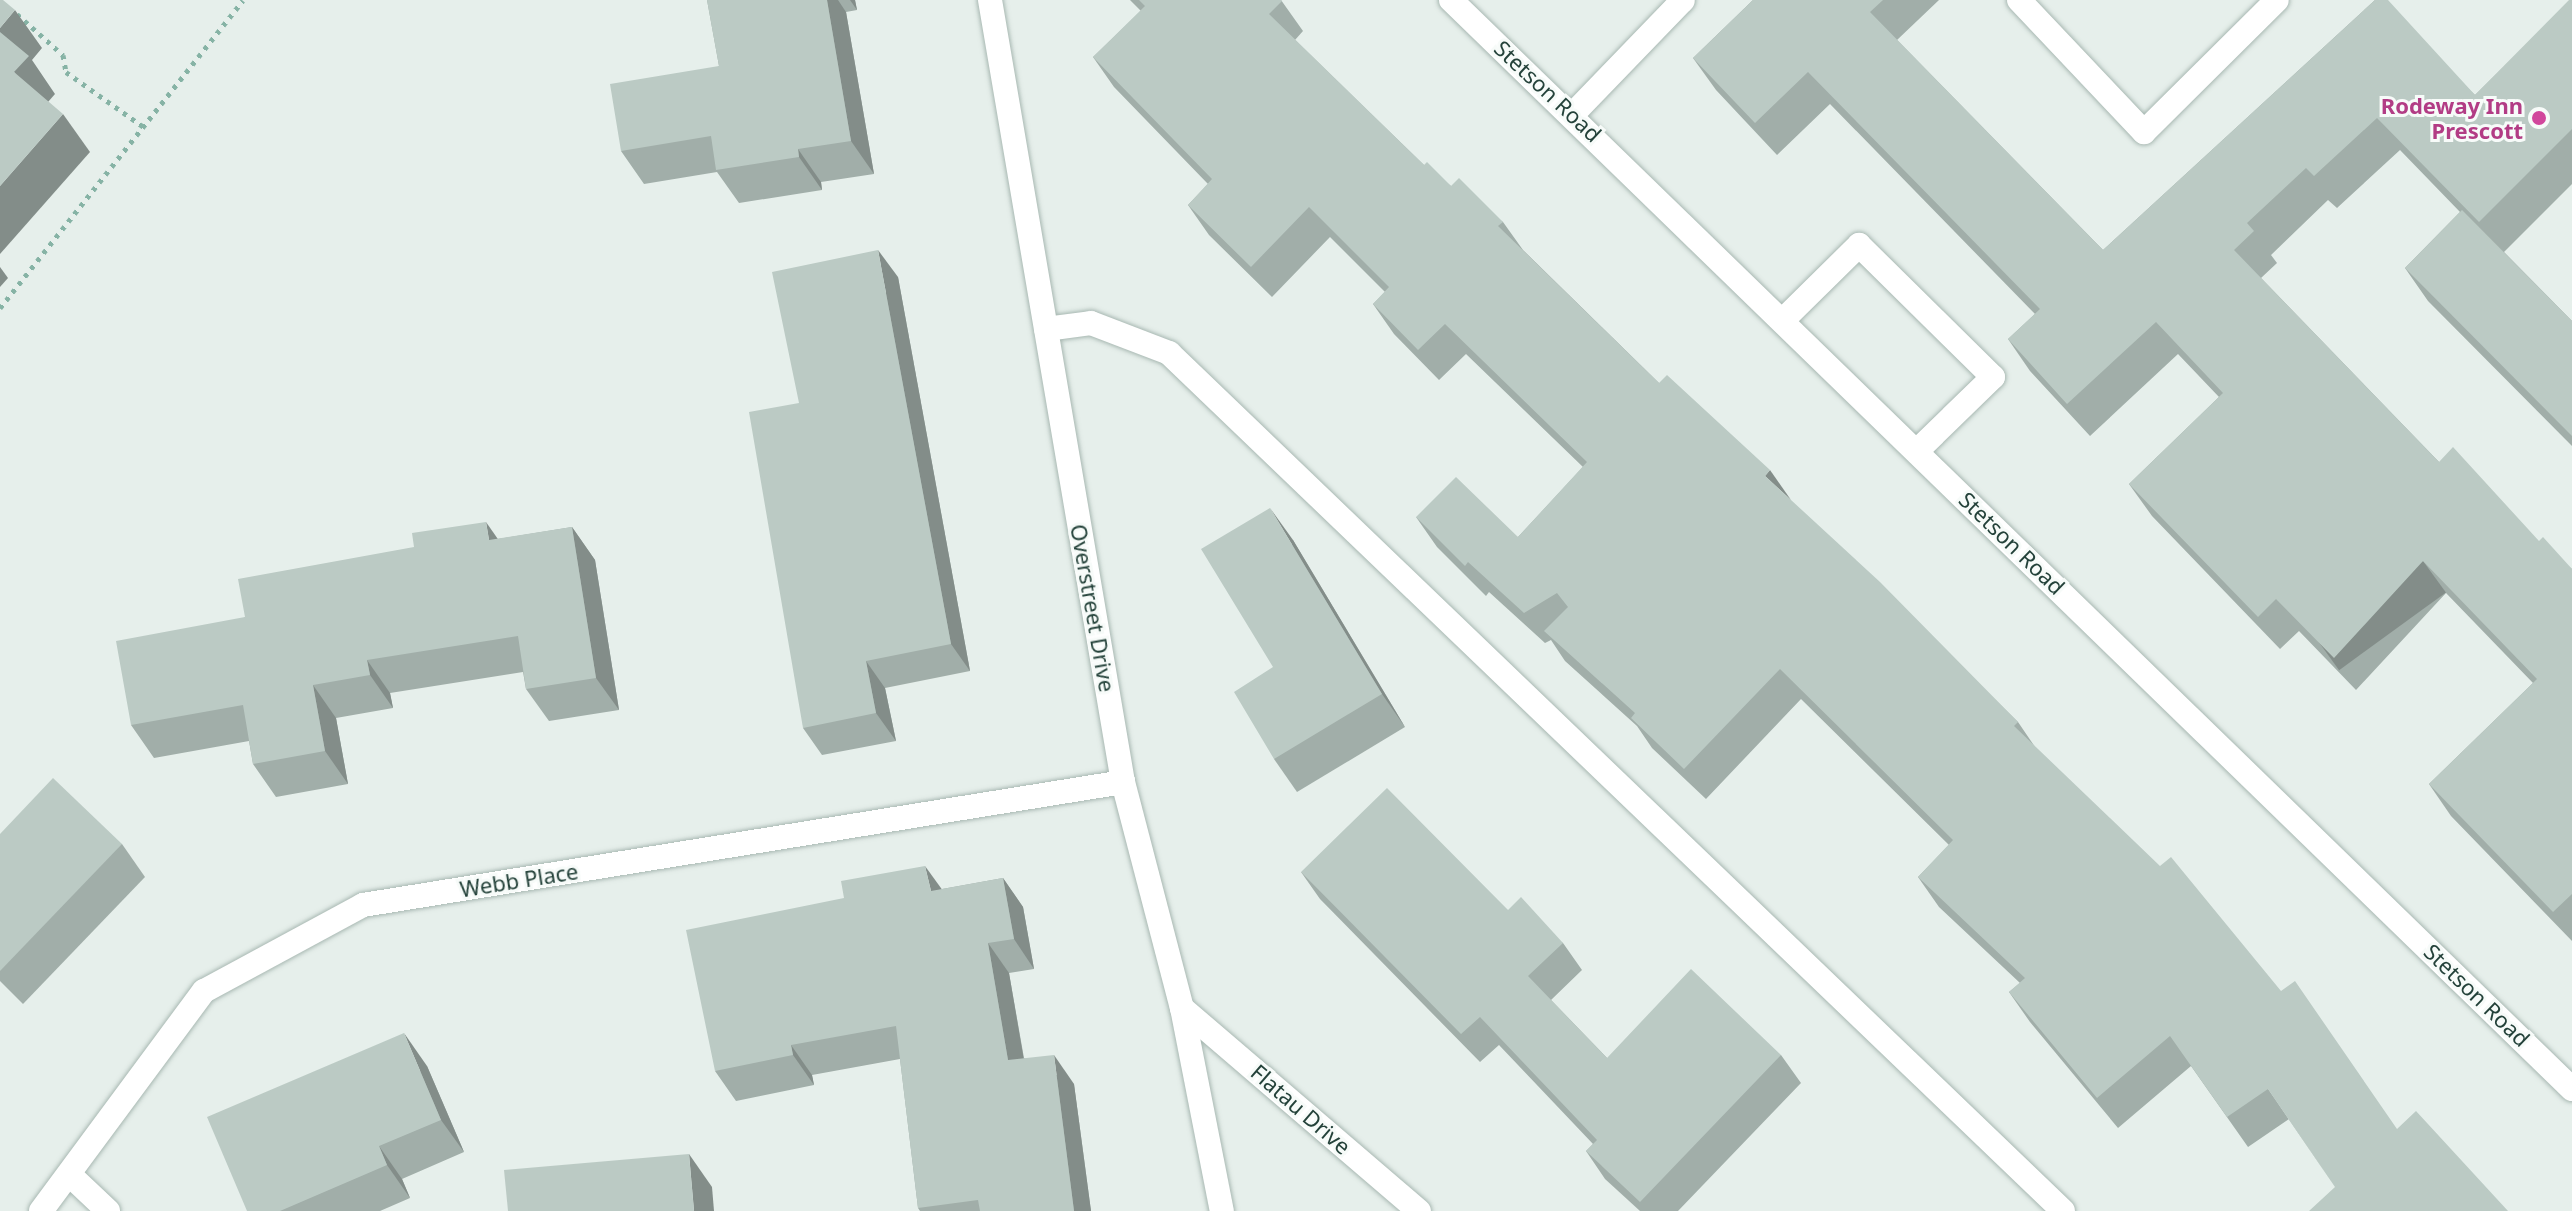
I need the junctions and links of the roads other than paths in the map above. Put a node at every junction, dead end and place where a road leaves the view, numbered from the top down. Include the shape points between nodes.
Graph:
1 (990, 0) edge
2 (1451, 0) edge
3 (1683, 0) edge
4 (2019, 0) edge
5 (2277, 0) edge
6 (1573, 114) junction
7 (1783, 320) junction
8 (1046, 329) junction
9 (1917, 451) junction
10 (1123, 782) junction
11 (1182, 1008) junction
12 (2572, 1089) edge
13 (71, 1176) junction
14 (41, 1211) edge
15 (108, 1211) edge
16 (1222, 1211) edge
17 (1419, 1211) edge
18 (2063, 1211) edge

1 - 8 street, Overstreet Drive
2 - 6 street, Stetson Road
3 - 6 street
4 - 5 street via 2144,132
6 - 7 street, Stetson Road
7 - 9 street, Stetson Road
7 - 9 street via 1859,245 1993,377
8 - 10 street, Overstreet Drive
8 - 18 street via 1091,323 1169,353
9 - 12 street, Stetson Road
10 - 11 street, Overstreet Drive
10 - 13 street, Webb Place via 363,905 204,991
11 - 16 street, Overstreet Drive
11 - 17 street, Flatau Drive
13 - 14 street, Webb Place
13 - 15 street

